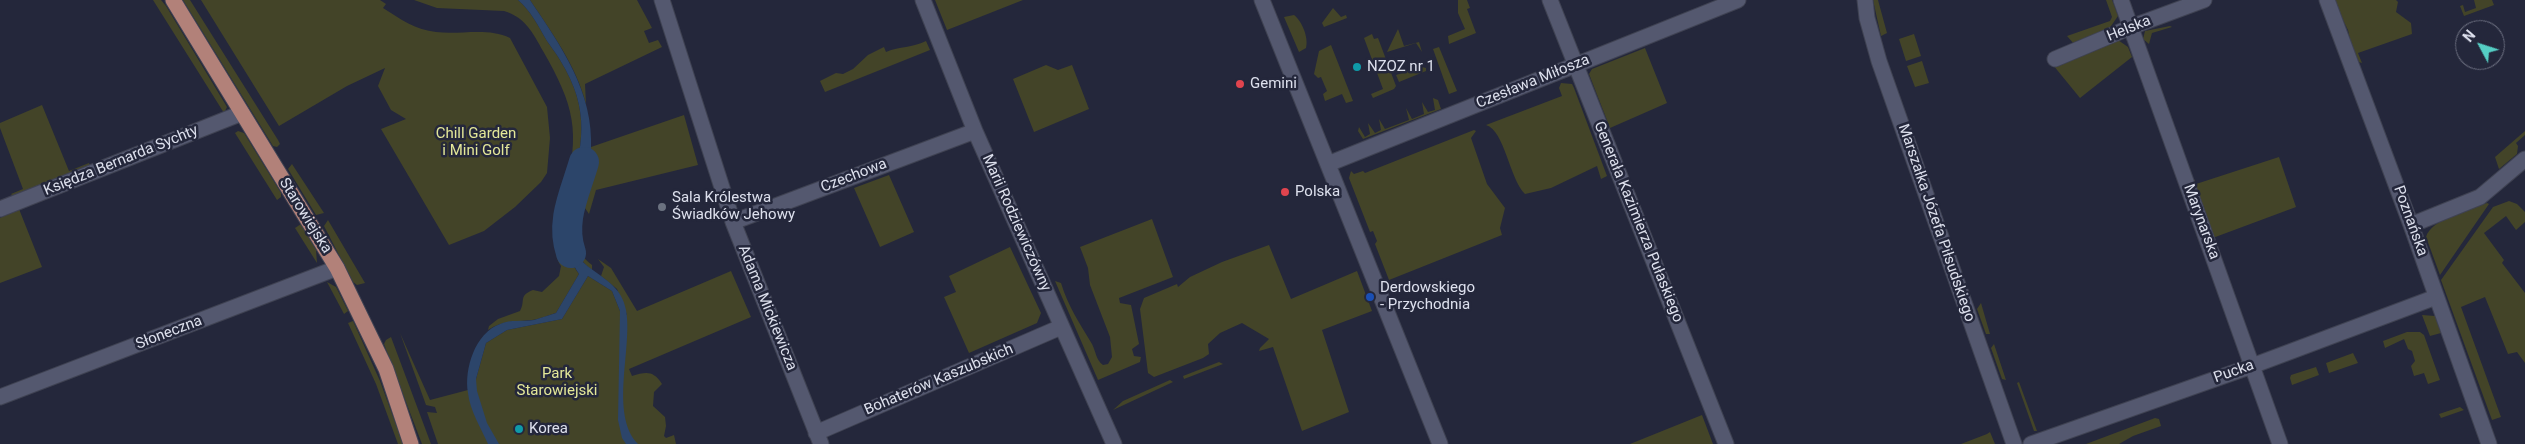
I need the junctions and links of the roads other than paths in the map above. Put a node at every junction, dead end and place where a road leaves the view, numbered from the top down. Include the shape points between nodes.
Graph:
1 (173, 0) edge
2 (662, 0) edge
3 (923, 0) edge
4 (1262, 0) edge
5 (1550, 0) edge
6 (1738, 0) edge
7 (1865, 0) edge
8 (2122, 0) edge
9 (2204, 0) edge
10 (2327, 0) edge
11 (2132, 27) junction
12 (2056, 59) dead end
13 (1576, 65) junction
14 (242, 113) junction
15 (975, 131) junction
16 (2525, 159) edge
17 (1328, 164) junction
18 (0, 209) edge
19 (733, 222) junction
20 (2412, 224) junction
21 (337, 268) junction
22 (2436, 297) junction
23 (1061, 327) junction
24 (2252, 366) junction
25 (0, 398) edge
26 (819, 438) edge
27 (411, 444) edge
28 (1114, 444) edge
29 (1440, 444) edge
30 (1726, 444) edge
31 (2014, 444) edge
32 (2031, 444) edge
33 (2280, 444) edge
34 (2489, 444) edge

1 - 14 main road, Starowiejska
2 - 19 street, Adama Mickiewicza
3 - 15 street, Marii Rodziewiczówny
4 - 17 street
5 - 13 street, Generała Kazimierza Pułaskiego
6 - 13 street, Czesława Miłosza
7 - 31 street, Marszałka Józefa Piłsudskiego via 1879,61
8 - 11 street, Marynarska
9 - 11 street, Helska
10 - 20 street, Poznańska
11 - 12 street, Helska
11 - 24 street, Marynarska
13 - 17 street, Czesława Miłosza
13 - 30 street, Generała Kazimierza Pułaskiego
14 - 18 street, Księdza Bernarda Sychty
14 - 21 main road, Starowiejska
15 - 19 street, Czechowa
15 - 23 street, Marii Rodziewiczówny
16 - 20 street via 2480,197
17 - 29 street
19 - 26 street, Adama Mickiewicza
20 - 22 street, Poznańska
21 - 25 street, Słoneczna
21 - 27 main road, Starowiejska via 386,369
22 - 24 street, Pucka
22 - 34 street, Poznańska
23 - 26 street, Bohaterów Kaszubskich
23 - 28 street, Marii Rodziewiczówny
24 - 32 street, Pucka
24 - 33 street, Marynarska

